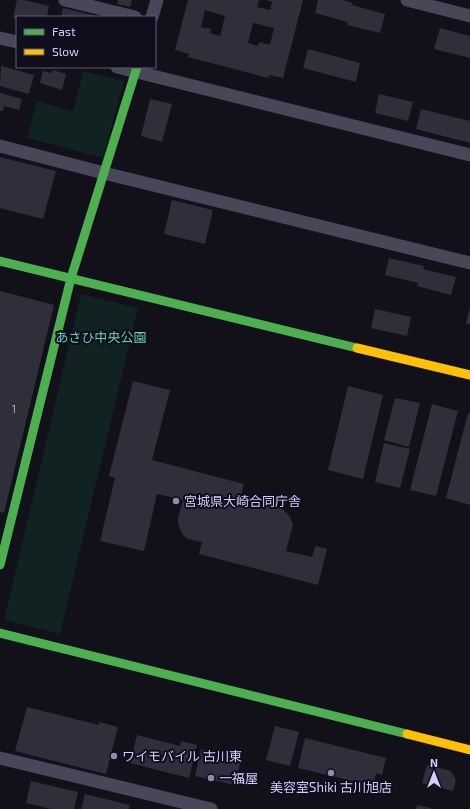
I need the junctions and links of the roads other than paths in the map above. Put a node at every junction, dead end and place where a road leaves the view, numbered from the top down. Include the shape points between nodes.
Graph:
1 (157, 0) edge
2 (407, 0) edge
3 (70, 1) edge
4 (131, 16) edge
5 (152, 16) edge
6 (470, 16) edge
7 (0, 38) edge
8 (16, 42) edge
9 (127, 68) edge
10 (137, 69) edge
11 (0, 146) edge
12 (470, 155) edge
13 (104, 173) junction
14 (0, 261) edge
15 (470, 263) edge
16 (71, 278) junction
17 (470, 375) edge
18 (0, 565) edge
19 (0, 633) edge
20 (470, 750) edge
21 (0, 758) edge
22 (210, 809) edge

1 - 5 street
2 - 6 street
3 - 4 street
7 - 8 street
9 - 10 street
10 - 12 street
10 - 13 street
11 - 13 street
13 - 15 street
13 - 16 street
14 - 16 street
16 - 17 street
16 - 18 street
19 - 20 street
21 - 22 street

